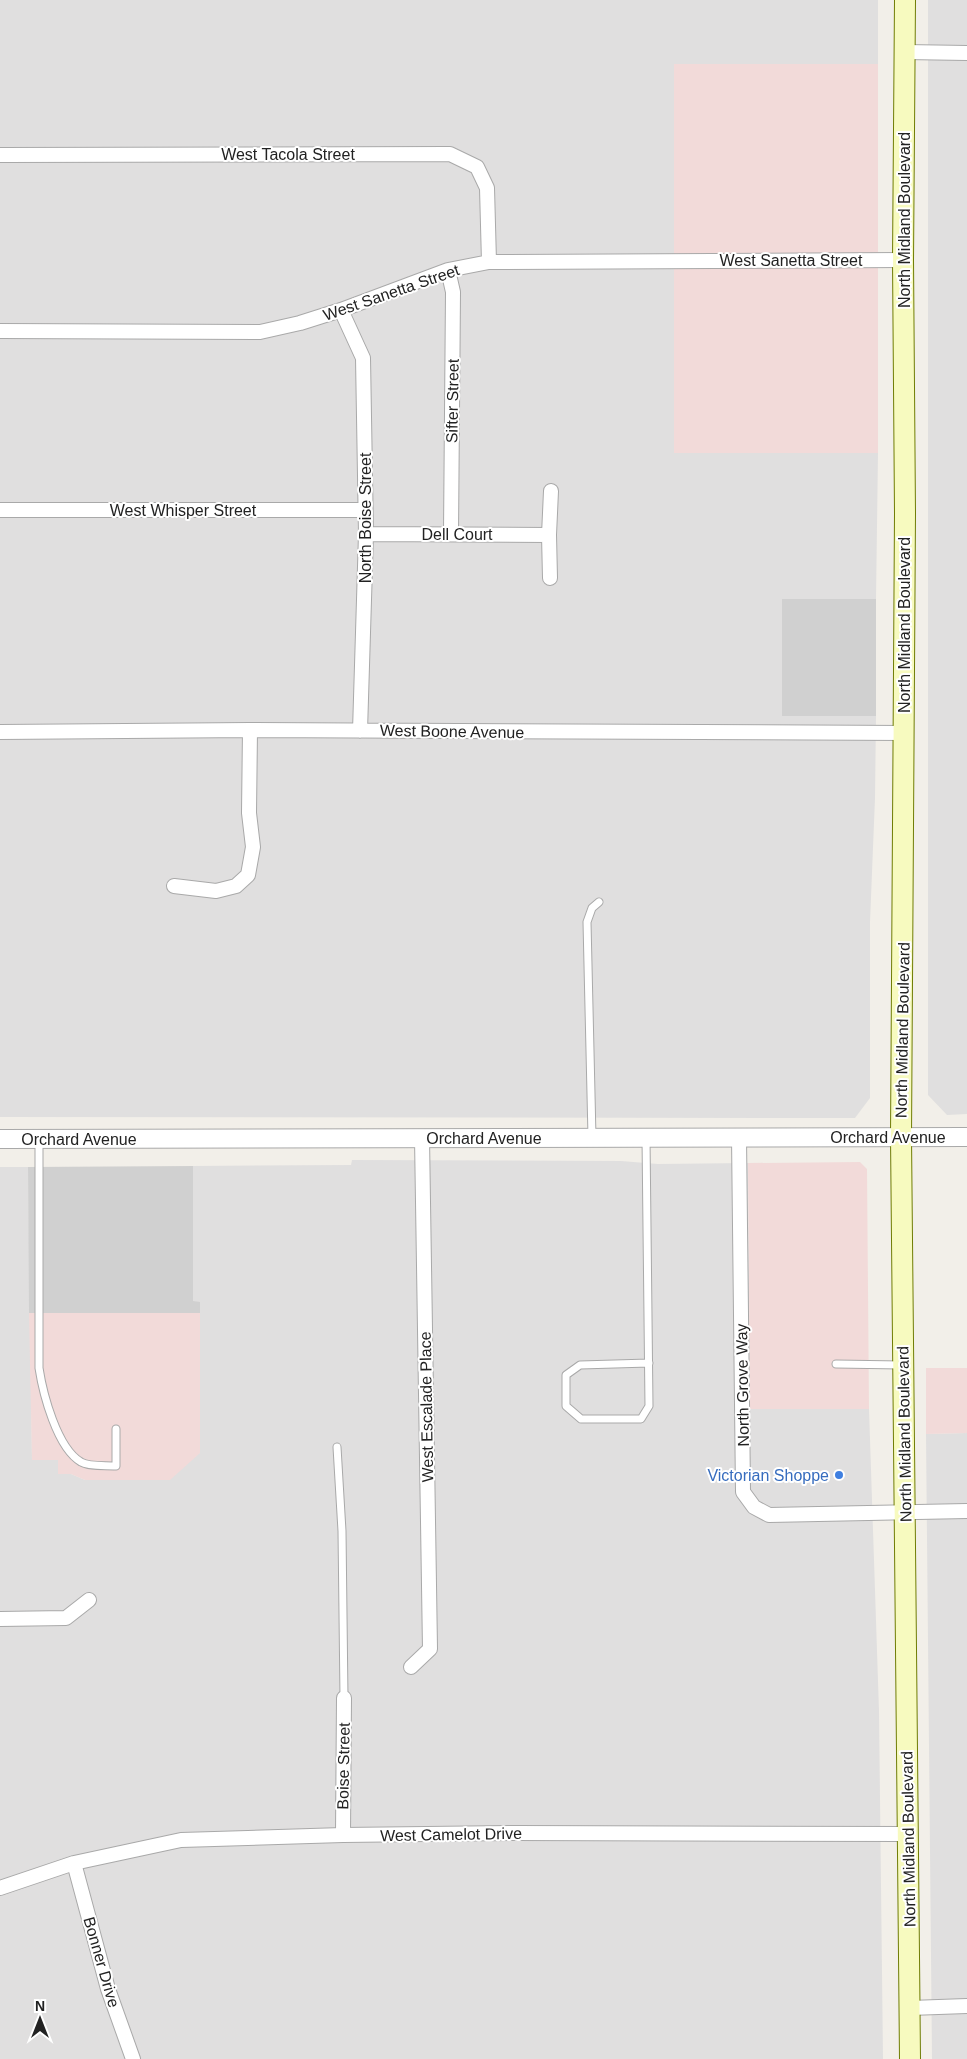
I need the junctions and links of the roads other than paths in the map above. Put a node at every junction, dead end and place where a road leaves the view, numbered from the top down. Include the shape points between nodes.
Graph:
1 (905, 0) edge
2 (905, 52) junction
3 (967, 53) edge
4 (0, 155) edge
5 (902, 260) junction
6 (489, 262) junction
7 (448, 270) junction
8 (341, 310) junction
9 (0, 331) edge
10 (550, 491) dead end
11 (0, 510) edge
12 (365, 510) junction
13 (451, 533) junction
14 (366, 534) junction
15 (549, 535) junction
16 (550, 578) dead end
17 (250, 730) junction
18 (360, 730) junction
19 (0, 732) edge
20 (904, 733) junction
21 (174, 886) dead end
22 (599, 902) dead end
23 (592, 1137) junction
24 (646, 1137) junction
25 (739, 1137) junction
26 (901, 1137) junction
27 (967, 1137) edge
28 (422, 1138) junction
29 (0, 1139) edge
30 (39, 1140) junction
31 (649, 1363) junction
32 (836, 1364) dead end
33 (903, 1365) junction
34 (116, 1429) dead end
35 (337, 1447) dead end
36 (967, 1511) edge
37 (905, 1512) junction
38 (89, 1600) dead end
39 (0, 1619) edge
40 (412, 1667) dead end
41 (344, 1698) joint
42 (908, 1834) junction
43 (343, 1835) junction
44 (74, 1864) junction
45 (0, 1888) edge
46 (967, 2006) edge
47 (910, 2008) junction
48 (133, 2059) edge
49 (910, 2059) edge

1 - 2 main road, North Midland Boulevard
2 - 3 street
2 - 5 main road, North Midland Boulevard
4 - 6 street, West Tacola Street via 450,154 476,167 487,188
5 - 6 street, West Sanetta Street
5 - 20 main road, North Midland Boulevard
6 - 7 street, West Sanetta Street
7 - 8 street, West Sanetta Street
7 - 13 street, Sifter Street via 453,292
8 - 9 street, West Sanetta Street via 260,332
8 - 12 street, North Boise Street via 363,358
10 - 15 street
11 - 12 street, West Whisper Street
12 - 14 street, North Boise Street
13 - 14 street, Dell Court
13 - 15 street, Dell Court
14 - 18 street, North Boise Street
15 - 16 street
17 - 18 street, West Boone Avenue
17 - 19 street, West Boone Avenue
17 - 21 street via 253,848 248,875 236,886 216,891
18 - 20 street, West Boone Avenue
20 - 26 main road, North Midland Boulevard
22 - 23 lane via 592,908 588,922
23 - 24 street, Orchard Avenue
23 - 28 street, Orchard Avenue
24 - 25 street, Orchard Avenue
24 - 31 lane
25 - 26 street, Orchard Avenue
25 - 37 street, North Grove Way via 743,1492 754,1507 769,1515
26 - 27 street, Orchard Avenue
26 - 33 main road, North Midland Boulevard
28 - 30 street, Orchard Avenue
28 - 40 street, West Escalade Place via 430,1649
29 - 30 street, Orchard Avenue
30 - 34 lane via 39,1368 42,1387 50,1416 72,1454 82,1463 116,1466
31 - 31 lane via 650,1406 641,1419 581,1418 566,1406 566,1375 580,1365
32 - 33 lane
33 - 37 main road, North Midland Boulevard
35 - 41 lane via 342,1531
36 - 37 street, North Grove Way
37 - 42 main road, North Midland Boulevard
38 - 39 street via 66,1618
41 - 43 street, Boise Street
42 - 43 street, West Camelot Drive
42 - 47 main road, North Midland Boulevard
43 - 44 street, West Camelot Drive via 181,1840
44 - 45 street, West Camelot Drive
44 - 48 street, Bonner Drive via 108,1989
46 - 47 street
47 - 49 main road, North Midland Boulevard

